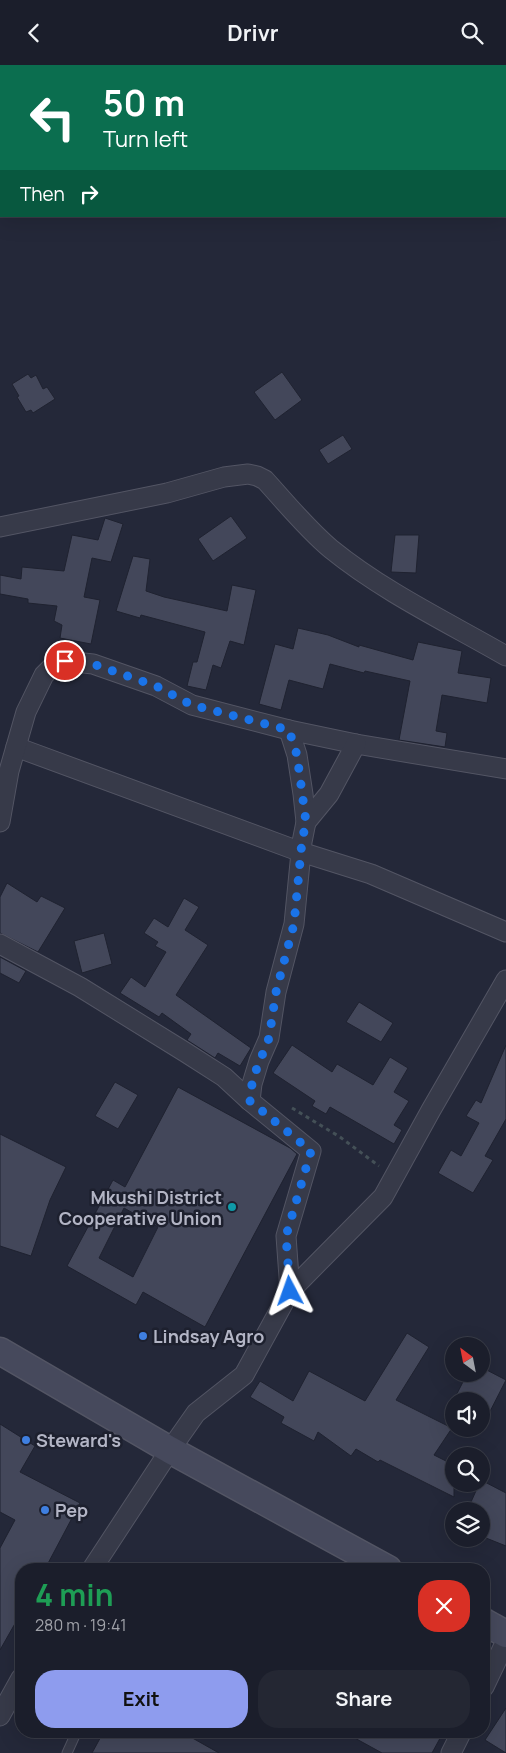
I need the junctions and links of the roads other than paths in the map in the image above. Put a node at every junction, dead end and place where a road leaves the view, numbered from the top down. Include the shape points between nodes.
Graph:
1 (0, 527) edge
2 (506, 656) edge
3 (289, 730) junction
4 (356, 745) junction
5 (16, 747) junction
6 (506, 769) edge
7 (0, 822) edge
8 (306, 822) junction
9 (301, 852) junction
10 (506, 932) edge
11 (0, 944) edge
12 (506, 980) edge
13 (250, 1101) junction
14 (290, 1291) junction
15 (0, 1351) edge
16 (170, 1450) junction
17 (96, 1563) edge
18 (377, 1563) edge
19 (490, 1625) edge
20 (506, 1634) edge
21 (506, 1641) edge
22 (490, 1674) edge
23 (15, 1689) edge
24 (0, 1717) edge
25 (74, 1738) edge
26 (458, 1738) edge
27 (66, 1753) edge
28 (451, 1753) edge

1 - 2 street via 167,493 224,477 257,475 330,548 425,612
3 - 4 street
3 - 5 street via 192,705 156,686 93,664 65,661 44,675 26,712
3 - 8 street via 297,755
4 - 6 street
4 - 8 street via 329,794
5 - 7 street
5 - 9 street
8 - 9 street
9 - 10 street via 371,874
9 - 13 street via 294,924 276,992 269,1038 254,1076
11 - 13 street via 80,987 185,1051 224,1077
12 - 14 street via 383,1197
13 - 14 street via 311,1151 286,1236
14 - 16 street via 244,1375 196,1413
15 - 16 main road
16 - 17 street
16 - 18 main road
19 - 20 main road
21 - 22 street
23 - 24 street
25 - 27 lane
26 - 28 street

